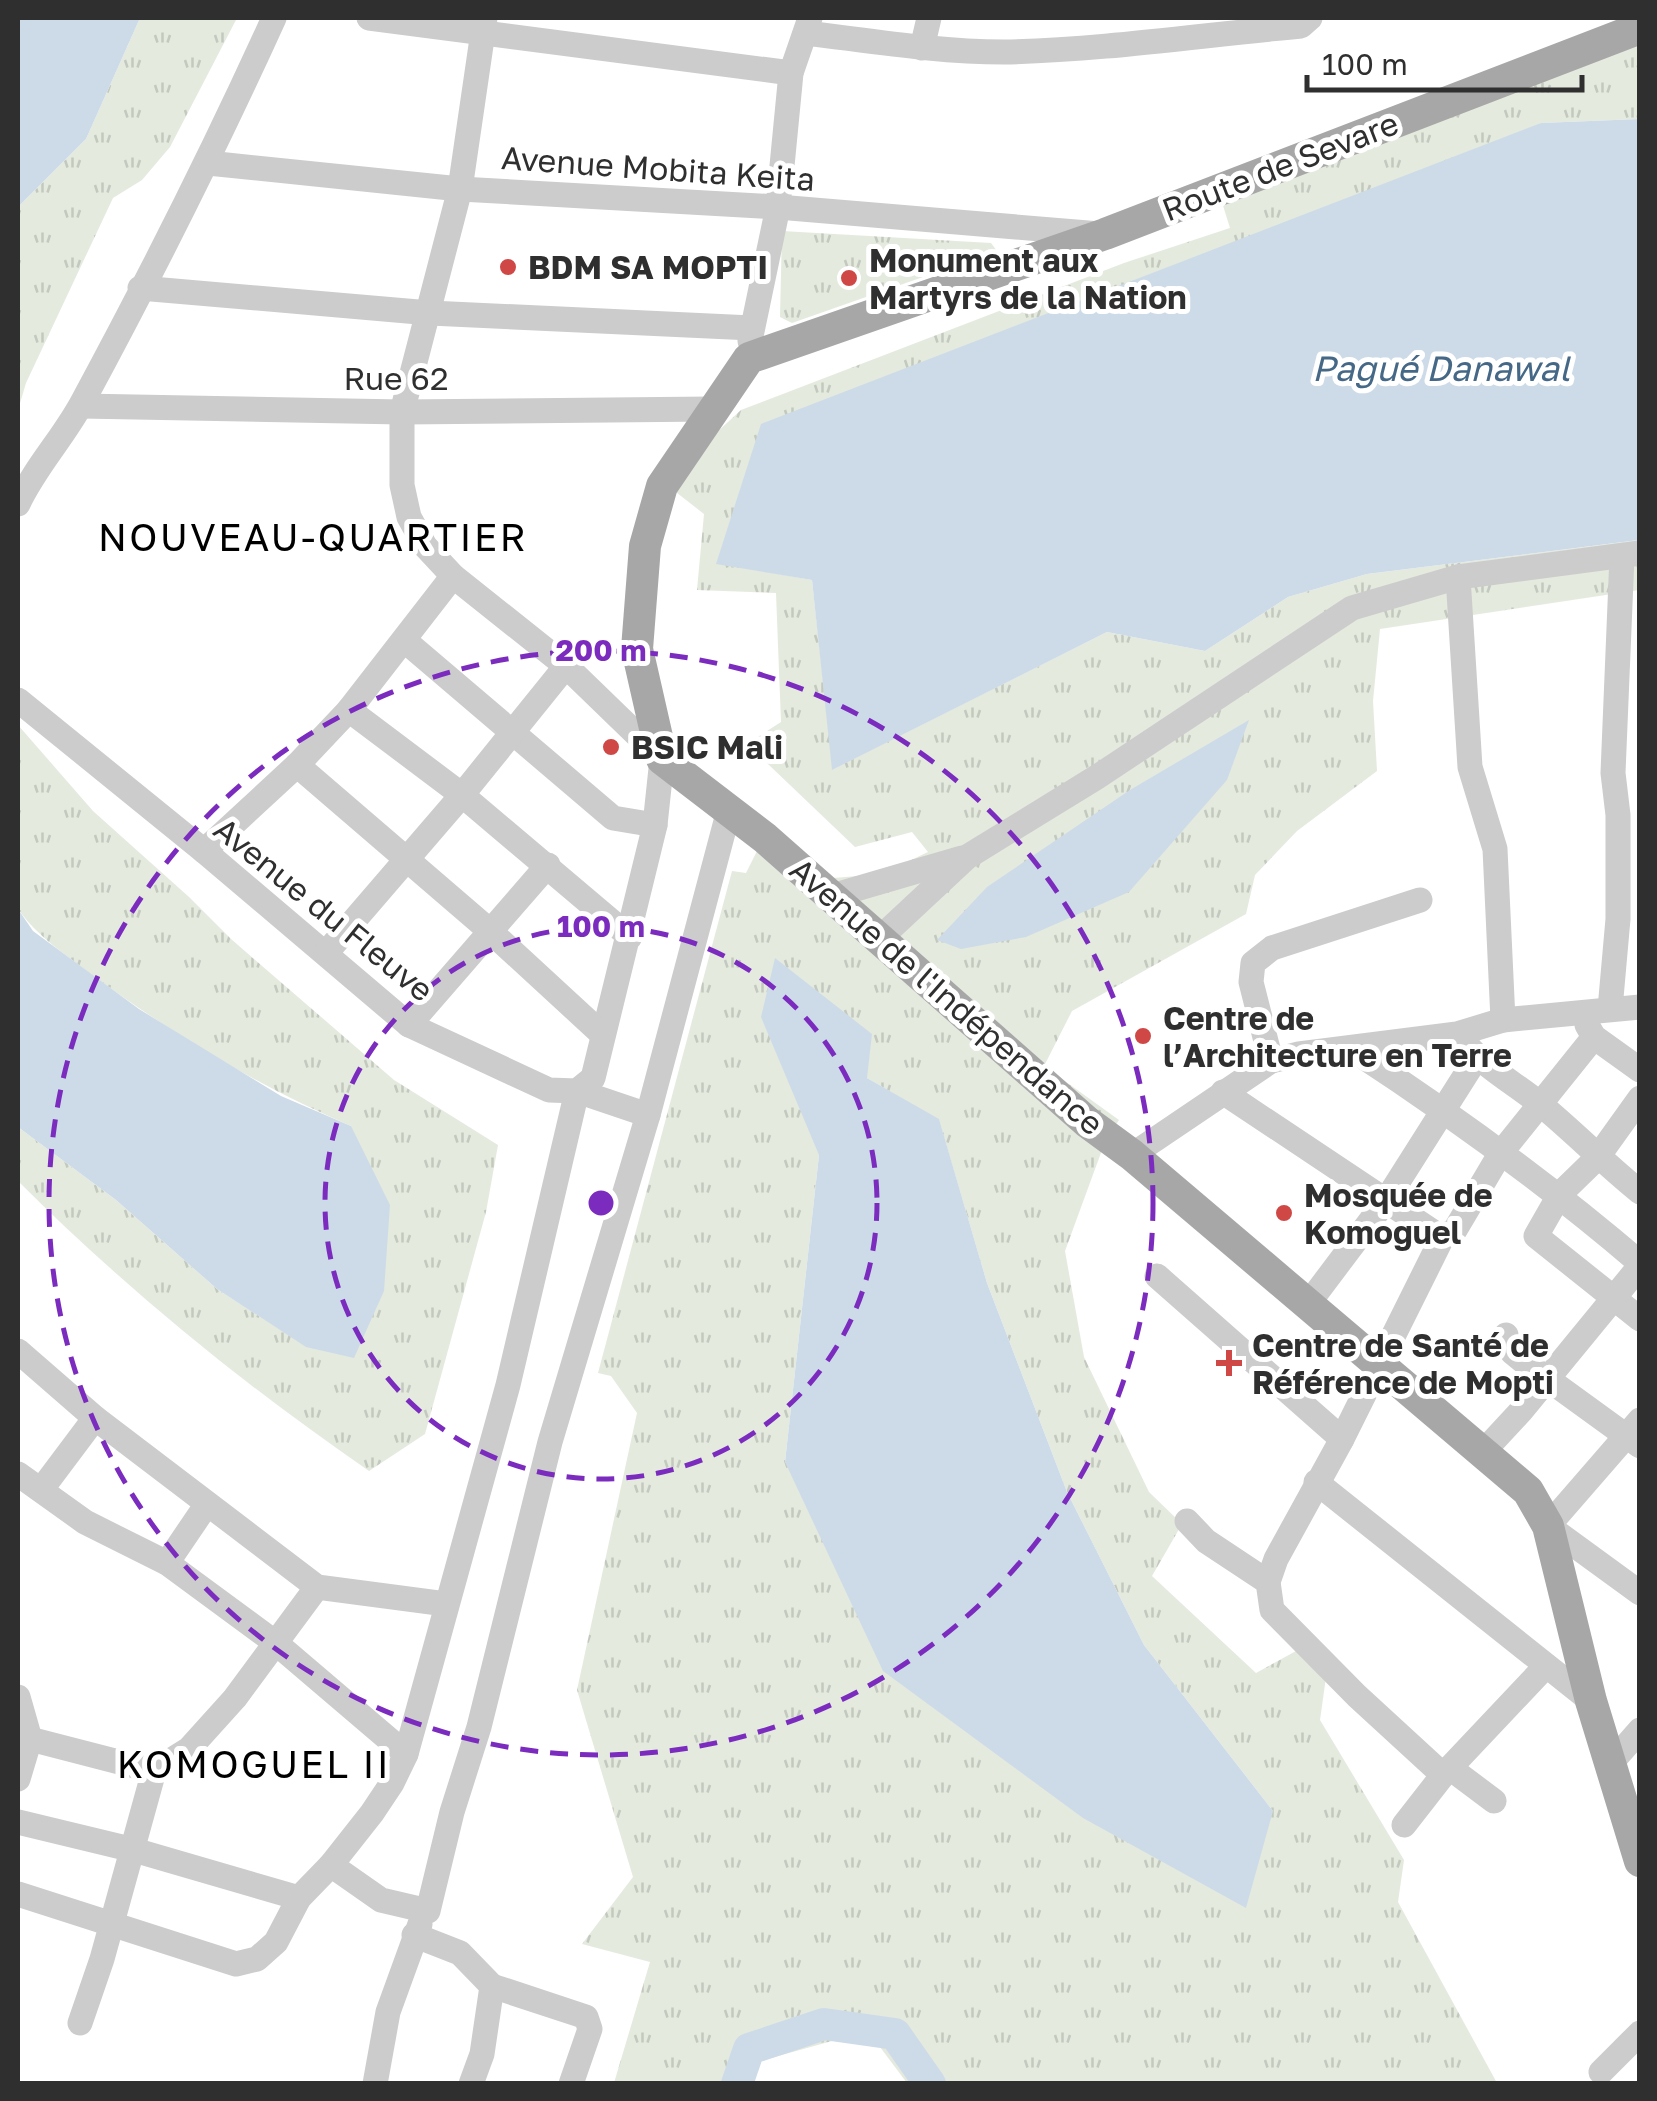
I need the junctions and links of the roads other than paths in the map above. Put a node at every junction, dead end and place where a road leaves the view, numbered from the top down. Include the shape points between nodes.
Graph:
1 (274, 18) edge
2 (369, 18) edge
3 (928, 18) edge
4 (1310, 18) edge
5 (484, 24) edge
6 (808, 25) edge
7 (1640, 28) edge
8 (922, 48) junction
9 (791, 73) junction
10 (208, 163) junction
11 (460, 188) junction
12 (778, 208) junction
13 (1105, 234) junction
14 (140, 288) junction
15 (430, 313) junction
16 (750, 343) junction
17 (81, 406) junction
18 (711, 409) junction
19 (402, 412) junction
20 (18, 504) edge
21 (1630, 555) edge
22 (453, 576) junction
23 (1458, 577) junction
24 (404, 640) junction
25 (566, 666) junction
26 (18, 700) edge
27 (349, 710) junction
28 (514, 732) junction
29 (662, 759) junction
30 (297, 765) junction
31 (462, 796) junction
32 (729, 810) junction
33 (655, 825) junction
34 (204, 852) junction
35 (967, 856) junction
36 (407, 860) junction
37 (548, 865) junction
38 (832, 896) junction
39 (1420, 900) dead end
40 (490, 932) junction
41 (630, 937) junction
42 (878, 940) junction
43 (326, 954) junction
44 (1640, 1007) edge
45 (1610, 1009) junction
46 (1580, 1011) junction
47 (1502, 1020) junction
48 (409, 1025) junction
49 (1457, 1034) junction
50 (603, 1035) junction
51 (1594, 1037) junction
52 (1350, 1048) junction
53 (1477, 1057) junction
54 (1271, 1061) junction
55 (1640, 1070) edge
56 (576, 1091) junction
57 (1223, 1092) junction
58 (1640, 1098) edge
59 (1541, 1104) junction
60 (1445, 1110) junction
61 (648, 1114) junction
62 (1132, 1154) junction
63 (1500, 1154) junction
64 (1596, 1158) junction
65 (1640, 1192) edge
66 (1560, 1194) junction
67 (1387, 1199) junction
68 (1442, 1238) junction
69 (1640, 1265) edge
70 (1156, 1276) dead end
71 (1614, 1298) junction
72 (1308, 1304) junction
73 (1640, 1319) edge
74 (1506, 1335) dead end
75 (18, 1351) edge
76 (1380, 1364) junction
77 (1548, 1378) junction
78 (95, 1418) junction
79 (1635, 1434) edge
80 (1342, 1439) junction
81 (1482, 1452) junction
82 (18, 1474) edge
83 (1316, 1482) junction
84 (41, 1490) junction
85 (207, 1504) junction
86 (1188, 1521) dead end
87 (1548, 1526) junction
88 (166, 1564) junction
89 (1268, 1582) junction
90 (1636, 1584) edge
91 (317, 1587) junction
92 (446, 1604) junction
93 (277, 1644) junction
94 (1546, 1666) junction
95 (18, 1697) edge
96 (1591, 1701) junction
97 (1640, 1730) edge
98 (30, 1739) junction
99 (406, 1754) junction
100 (1611, 1763) junction
101 (154, 1771) junction
102 (1446, 1771) junction
103 (18, 1779) edge
104 (1494, 1801) dead end
105 (18, 1822) edge
106 (1404, 1825) dead end
107 (134, 1850) junction
108 (1640, 1861) edge
109 (331, 1865) junction
110 (18, 1894) edge
111 (299, 1898) junction
112 (428, 1911) junction
113 (111, 1925) junction
114 (414, 1936) junction
115 (492, 1986) junction
116 (80, 2023) dead end
117 (1640, 2033) edge
118 (1601, 2072) dead end
119 (375, 2084) edge
120 (472, 2084) edge
121 (571, 2084) edge

1 - 10 street
2 - 5 street
3 - 8 street
4 - 8 street via 1301,26 1099,48
5 - 9 street
5 - 11 street
6 - 8 street
6 - 9 street
7 - 13 main road, Route de Sevare
9 - 12 street
10 - 11 street, Avenue Mobita Keita
10 - 14 street
11 - 12 street, Avenue Mobita Keita
11 - 15 street
12 - 13 street, Avenue Mobita Keita
12 - 16 street
13 - 16 main road, Route de Sevare
14 - 15 street
14 - 17 street
15 - 16 street
15 - 19 street
16 - 18 main road
17 - 19 street, Rue 62
17 - 20 street
18 - 19 street, Rue 62
18 - 29 main road via 662,486 645,546 637,649
19 - 22 street via 409,517
21 - 23 street
21 - 45 street via 1613,773 1618,919
22 - 24 street
22 - 25 street
23 - 35 street via 1352,608
23 - 47 street via 1470,767 1495,849
24 - 27 street
24 - 28 street
25 - 28 street
25 - 29 street
26 - 34 street, Avenue du Fleuve
27 - 30 street
27 - 31 street
28 - 31 street
28 - 33 street via 612,818
29 - 32 main road, Avenue de l'Indépendance
29 - 33 street
30 - 34 street
30 - 36 street
31 - 36 street
31 - 37 street
32 - 38 main road, Avenue de l'Indépendance
32 - 61 street
33 - 41 street
34 - 43 street, Avenue du Fleuve
35 - 38 street
35 - 42 street
36 - 40 street
36 - 43 street
37 - 40 street
37 - 41 street
38 - 42 main road, Avenue de l'Indépendance
39 - 54 street via 1272,948 1253,963
40 - 48 street
40 - 50 street
41 - 50 street
42 - 62 main road, Avenue de l'Indépendance
43 - 48 street, Avenue du Fleuve
44 - 45 street
45 - 46 street
46 - 47 street
46 - 51 street
47 - 49 street
48 - 56 street, Avenue du Fleuve via 549,1090
49 - 52 street
49 - 53 street
50 - 56 street via 592,1078
51 - 55 street
51 - 59 street
52 - 54 street
52 - 60 street
53 - 59 street
53 - 60 street
54 - 57 street
56 - 61 street, Avenue du Fleuve
56 - 92 street via 508,1385
57 - 62 street
57 - 67 street
58 - 64 street
59 - 63 street
59 - 64 street
60 - 63 street
60 - 67 street
61 - 112 street via 550,1442
62 - 72 main road, Avenue de l'Indépendance
63 - 66 street
63 - 68 street via 1455,1230
64 - 65 street
64 - 66 street
66 - 69 street
66 - 71 street via 1536,1236
67 - 68 street
67 - 72 street
68 - 76 street
69 - 71 street
70 - 80 street
71 - 73 street
71 - 77 street
72 - 76 main road, Avenue de l'Indépendance
74 - 77 street via 1512,1352
75 - 78 street
76 - 80 street
76 - 81 main road, Avenue de l'Indépendance
77 - 79 street
77 - 81 street
78 - 84 street
78 - 85 street
79 - 87 street
80 - 83 street
81 - 87 main road, Avenue de l'Indépendance via 1528,1491
82 - 84 street
83 - 89 street
83 - 94 street
84 - 88 street via 84,1522
85 - 88 street
85 - 91 street
86 - 89 street
87 - 90 street
87 - 96 main road, Avenue de l'Indépendance
88 - 93 street
89 - 102 street via 1272,1610 1356,1696
91 - 92 street
91 - 93 street
92 - 99 street
93 - 99 street
93 - 101 street via 188,1749
94 - 96 street
94 - 102 street
95 - 98 street
96 - 100 main road, Avenue de l'Indépendance
97 - 100 street
98 - 101 street
98 - 103 street
99 - 109 street
100 - 108 main road, Avenue de l'Indépendance
101 - 107 street
102 - 104 street
102 - 106 street
105 - 107 street
107 - 111 street
107 - 113 street
109 - 111 street
109 - 112 street via 382,1900
110 - 113 street
111 - 113 street via 276,1942 236,1964
112 - 114 street
113 - 116 street
114 - 115 street via 460,1952
114 - 119 street via 388,2012
115 - 120 street
115 - 121 street via 586,2017 590,2028
117 - 118 street

